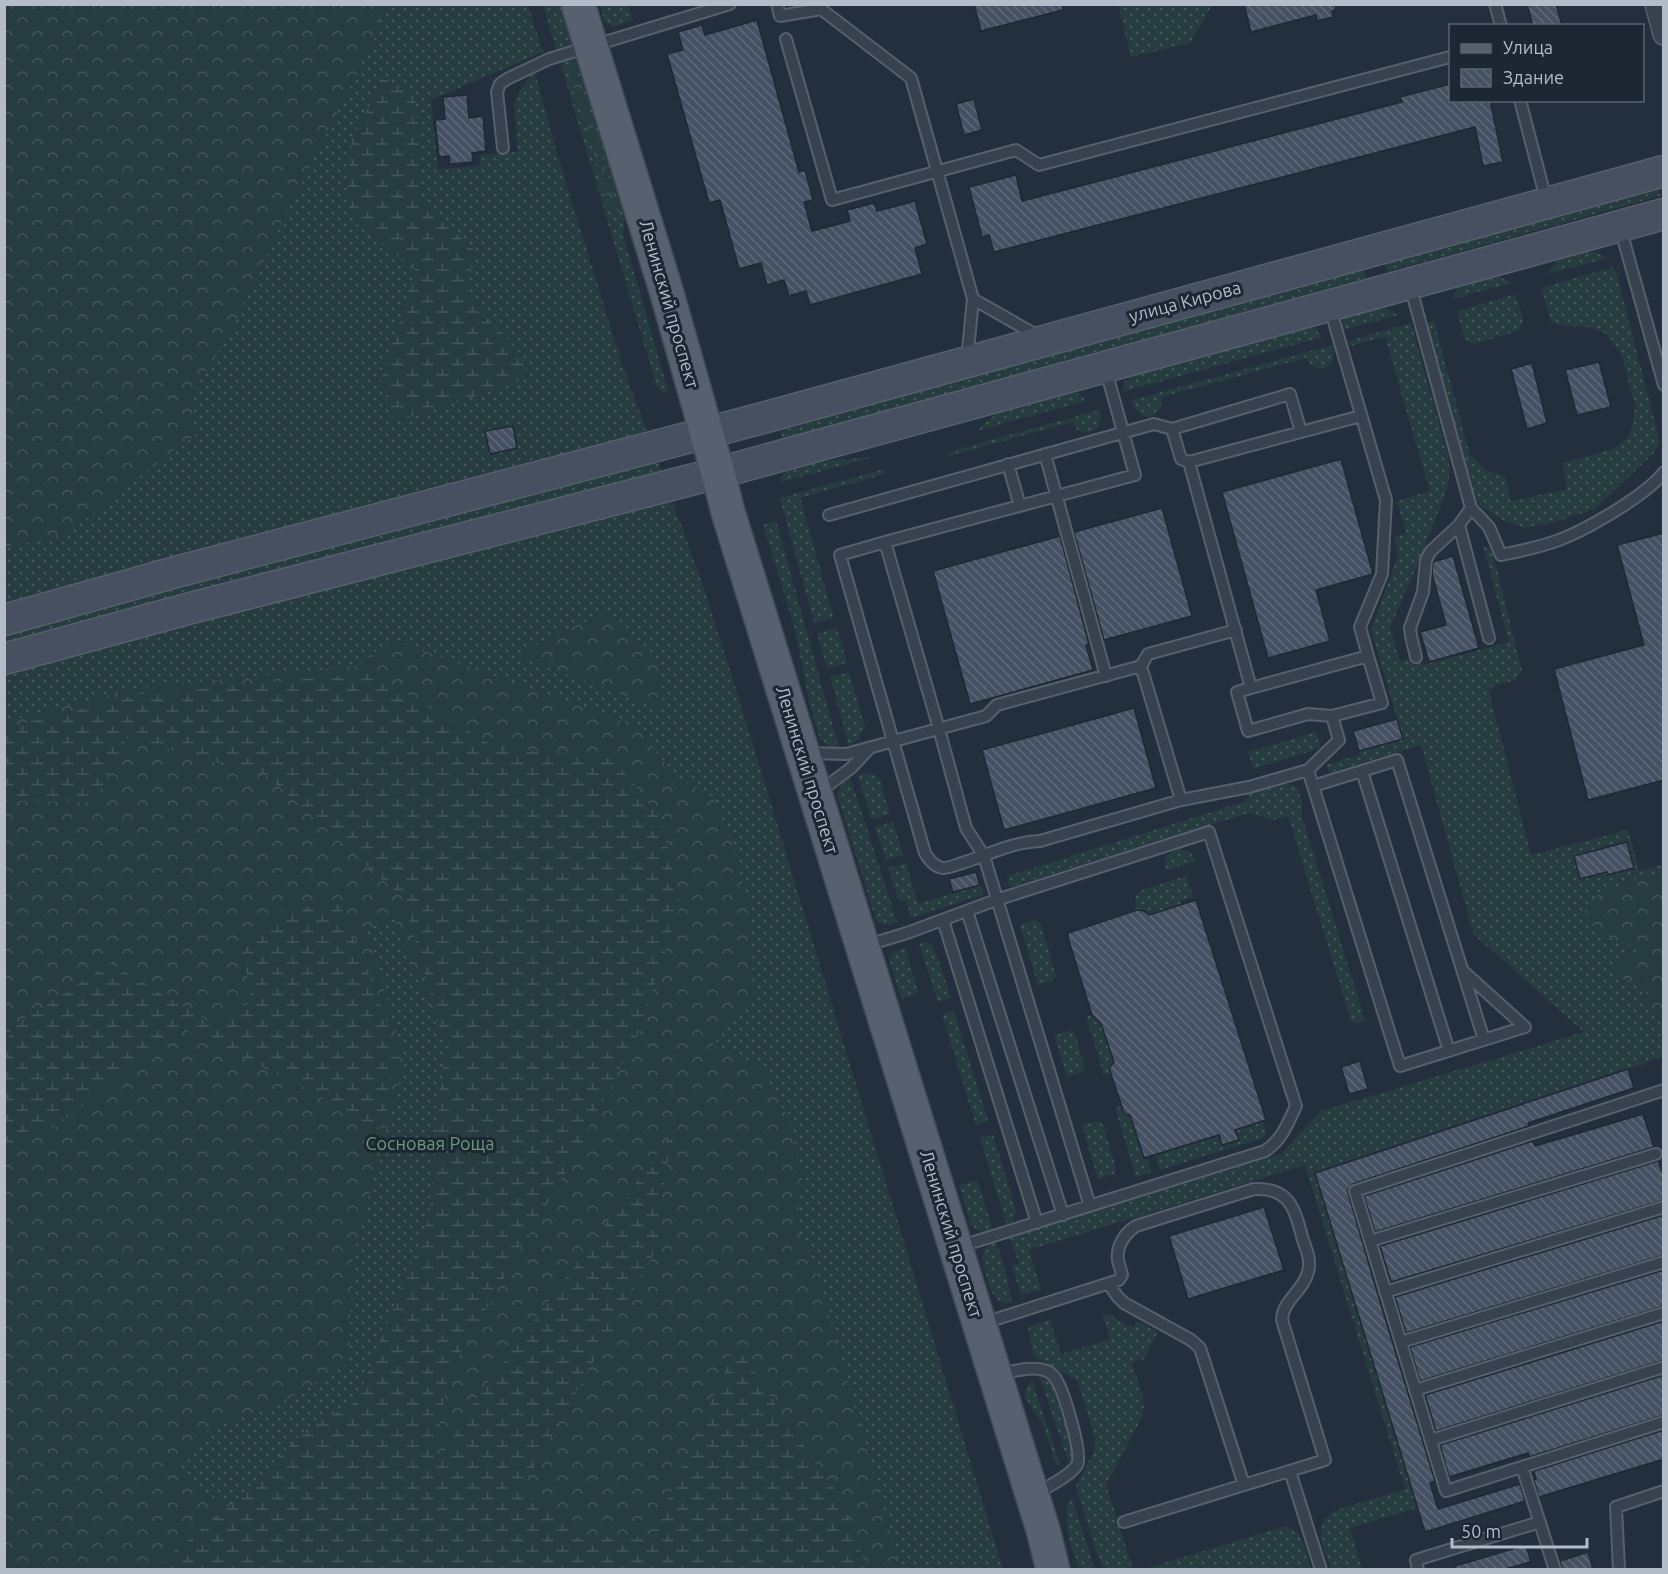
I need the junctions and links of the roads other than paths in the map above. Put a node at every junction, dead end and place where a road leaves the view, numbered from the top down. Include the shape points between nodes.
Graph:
1 (578, 4) edge
2 (777, 4) edge
3 (1495, 4) edge
4 (1656, 4) edge
5 (722, 6) edge
6 (1500, 24) edge
7 (1664, 34) edge
8 (786, 39) dead end
9 (591, 45) junction
10 (1449, 57) edge
11 (1521, 102) edge
12 (503, 148) dead end
13 (938, 171) junction
14 (1664, 171) edge
15 (1547, 203) junction
16 (1664, 214) edge
17 (1620, 226) junction
18 (1370, 251) junction
19 (1410, 284) junction
20 (1381, 292) junction
21 (973, 299) junction
22 (1329, 306) junction
23 (1045, 340) junction
24 (967, 362) junction
25 (1105, 367) junction
26 (1664, 385) edge
27 (1361, 416) junction
28 (1172, 429) junction
29 (1123, 432) junction
30 (1301, 432) junction
31 (707, 433) junction
32 (1045, 454) junction
33 (1189, 462) junction
34 (1008, 464) junction
35 (1664, 472) edge
36 (718, 473) junction
37 (1057, 496) junction
38 (1020, 506) junction
39 (1471, 508) junction
40 (829, 515) dead end
41 (1459, 525) junction
42 (885, 542) junction
43 (4, 620) edge
44 (1236, 630) junction
45 (1489, 638) dead end
46 (1368, 656) junction
47 (1416, 657) dead end
48 (4, 659) edge
49 (1141, 666) junction
50 (1106, 676) junction
51 (1251, 688) junction
52 (1332, 716) junction
53 (939, 729) junction
54 (893, 741) junction
55 (870, 747) junction
56 (802, 752) junction
57 (1308, 770) junction
58 (1362, 771) junction
59 (1313, 786) junction
60 (815, 795) junction
61 (1181, 800) junction
62 (984, 856) junction
63 (996, 900) junction
64 (967, 911) junction
65 (943, 920) junction
66 (862, 947) junction
67 (1462, 971) junction
68 (1484, 1040) junction
69 (1449, 1051) junction
70 (1664, 1090) edge
71 (1656, 1154) dead end
72 (1090, 1206) junction
73 (1664, 1207) edge
74 (1063, 1215) junction
75 (1037, 1223) junction
76 (1370, 1241) junction
77 (955, 1248) junction
78 (1664, 1262) edge
79 (1109, 1284) junction
80 (1385, 1292) junction
81 (1664, 1313) edge
82 (979, 1324) junction
83 (1401, 1342) junction
84 (1664, 1367) edge
85 (994, 1374) junction
86 (1415, 1390) junction
87 (1664, 1422) edge
88 (1431, 1440) junction
89 (1522, 1467) junction
90 (1290, 1471) junction
91 (1244, 1485) junction
92 (1664, 1491) edge
93 (1033, 1496) junction
94 (1124, 1522) dead end
95 (1540, 1522) junction
96 (1044, 1533) junction
97 (1053, 1569) edge
98 (1059, 1569) edge
99 (1321, 1569) edge
100 (1418, 1569) edge
101 (1556, 1569) edge
102 (1618, 1569) edge

1 - 9 main road, Ленинский проспект
2 - 13 lane via 780,16 821,9 911,78
3 - 6 lane
4 - 7 street
5 - 9 lane
8 - 13 lane via 832,200
9 - 12 lane via 549,59 500,84 497,92
9 - 31 main road, Ленинский проспект
10 - 13 lane via 1039,165 1017,150
11 - 15 lane
13 - 21 lane
14 - 15 main road, улица Кирова
15 - 18 main road, улица Кирова
16 - 17 main road
17 - 19 main road
17 - 26 lane
18 - 20 main road
18 - 23 main road, улица Кирова
19 - 20 main road
19 - 39 lane
20 - 22 main road
21 - 23 lane
21 - 24 lane
22 - 25 main road
22 - 27 lane
23 - 24 main road, улица Кирова
24 - 31 main road, улица Кирова
25 - 29 lane
25 - 36 main road
27 - 30 lane
27 - 46 lane via 1386,500 1382,574 1360,627
28 - 29 lane via 1154,424
28 - 30 lane via 1290,394
28 - 33 lane via 1179,456
29 - 32 lane
29 - 37 lane via 1135,475
30 - 33 lane
31 - 36 main road, Ленинский проспект
31 - 43 main road, улица Кирова
32 - 34 lane
32 - 37 lane
33 - 44 lane
34 - 38 lane
34 - 40 lane
35 - 39 lane via 1635,498 1595,522 1559,540 1500,555 1489,527
36 - 48 main road
36 - 56 main road, Ленинский проспект
37 - 38 lane
37 - 50 lane
38 - 42 lane
39 - 41 lane
41 - 45 lane
41 - 47 lane via 1426,560 1423,592 1410,628
42 - 53 lane
42 - 54 lane via 840,555
44 - 49 lane via 1148,654
44 - 51 lane
46 - 51 lane
46 - 52 lane via 1382,703
49 - 50 lane
49 - 61 lane
50 - 53 lane via 997,705 986,716
51 - 52 lane via 1237,692 1248,731 1308,714
52 - 57 lane via 1339,740
53 - 54 lane
53 - 62 lane via 966,828
54 - 55 lane
54 - 62 lane via 930,861 942,868
55 - 56 lane via 846,754
55 - 60 lane via 851,768
56 - 60 main road, Ленинский проспект
57 - 59 lane
57 - 61 lane
58 - 59 lane
58 - 67 lane via 1397,760
58 - 69 lane
59 - 69 lane via 1400,1066
60 - 66 main road, Ленинский проспект
61 - 62 lane
62 - 63 lane
63 - 64 lane
63 - 72 lane
63 - 72 lane via 1209,832 1296,1106 1281,1137 1265,1151
64 - 65 lane
64 - 74 lane
65 - 66 lane
65 - 75 lane
66 - 77 main road, Ленинский проспект
67 - 68 lane
67 - 68 lane via 1525,1028
68 - 69 lane
70 - 76 lane via 1354,1191
71 - 76 lane
72 - 74 lane
73 - 80 lane
74 - 75 lane
75 - 77 lane
76 - 80 lane
77 - 82 main road, Ленинский проспект
78 - 83 lane
79 - 82 lane
79 - 90 lane via 1121,1278 1119,1247 1136,1226 1254,1189 1269,1190 1288,1201 1310,1261 1303,1284 1285,1307 1282,1320 1325,1460
79 - 91 lane via 1124,1303 1200,1348
80 - 83 lane
81 - 86 lane
82 - 85 main road, Ленинский проспект
83 - 86 lane
84 - 88 lane
85 - 93 main road, Ленинский проспект
85 - 93 lane via 1050,1372 1061,1390 1078,1446 1077,1464
86 - 88 lane
87 - 89 lane
88 - 89 lane via 1446,1491
89 - 95 lane
90 - 91 lane
90 - 99 lane
91 - 94 lane
92 - 102 lane via 1616,1507
93 - 96 main road, Ленинский проспект
95 - 100 lane via 1416,1560
95 - 101 lane
96 - 97 main road, Ленинский проспект
96 - 98 main road, Ленинский проспект

